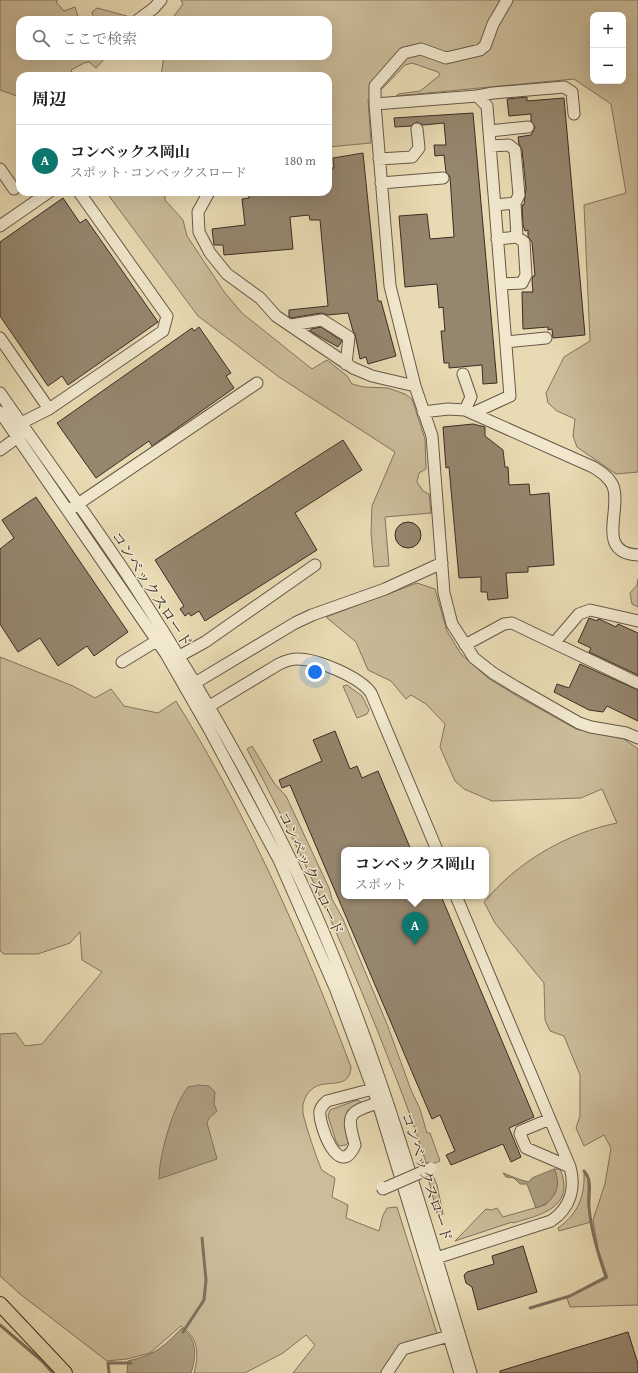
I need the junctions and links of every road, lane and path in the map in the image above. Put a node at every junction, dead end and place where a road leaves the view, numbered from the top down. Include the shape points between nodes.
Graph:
1 (161, 0) edge
2 (507, 0) edge
3 (143, 16) edge
4 (477, 96) junction
5 (375, 104) junction
6 (574, 114) dead end
7 (528, 127) dead end
8 (417, 129) dead end
9 (489, 131) junction
10 (490, 146) junction
11 (379, 160) junction
12 (0, 169) edge
13 (443, 178) dead end
14 (381, 183) junction
15 (14, 189) dead end
16 (43, 196) edge
17 (82, 196) edge
18 (207, 196) edge
19 (515, 203) junction
20 (495, 204) junction
21 (0, 226) edge
22 (517, 237) junction
23 (498, 239) junction
24 (501, 284) junction
25 (291, 325) junction
26 (0, 338) edge
27 (546, 338) dead end
28 (506, 342) junction
29 (346, 364) junction
30 (463, 374) dead end
31 (257, 383) dead end
32 (414, 386) junction
33 (1, 397) edge
34 (49, 409) junction
35 (0, 412) edge
36 (423, 412) junction
37 (469, 412) junction
38 (19, 430) junction
39 (0, 450) edge
40 (77, 504) junction
41 (67, 510) junction
42 (638, 555) edge
43 (442, 563) junction
44 (315, 566) dead end
45 (638, 621) edge
46 (161, 638) junction
47 (555, 642) junction
48 (464, 645) junction
49 (175, 659) junction
50 (122, 662) dead end
51 (638, 682) edge
52 (195, 683) junction
53 (208, 707) junction
54 (638, 738) edge
55 (436, 847) edge
56 (457, 899) edge
57 (373, 1089) junction
58 (378, 1103) junction
59 (550, 1119) junction
60 (570, 1167) junction
61 (431, 1168) dead end
62 (382, 1189) dead end
63 (432, 1259) junction
64 (0, 1304) edge
65 (449, 1336) junction
66 (66, 1373) edge
67 (387, 1373) edge
68 (460, 1373) edge
69 (470, 1373) edge

1 - 3 street
2 - 5 street via 493,24 485,46 480,50 446,58 421,49 404,53 375,86
4 - 5 street
4 - 6 street via 564,87 572,92
4 - 9 street via 487,106
5 - 11 street
7 - 9 street
8 - 11 street via 419,148 412,157
9 - 10 street
10 - 19 street via 509,145 515,150 519,195
10 - 20 street
11 - 14 street
12 - 15 street
13 - 14 street
14 - 32 street via 390,286
16 - 21 street
17 - 34 street via 168,316 163,331
18 - 25 street via 198,212 199,232 210,253 227,274 260,298 276,316
19 - 20 street
19 - 22 street
20 - 23 street
22 - 23 street
22 - 24 street via 524,242 526,275 522,283
23 - 24 street
24 - 28 street
25 - 29 street
25 - 29 street via 322,320 349,337
26 - 34 street
27 - 28 street
28 - 37 street via 510,396
29 - 32 street via 372,376
30 - 37 street via 471,398
31 - 40 street
32 - 36 street
33 - 38 street, コンベックスロード
34 - 38 street
35 - 38 street, コンベックスロード
36 - 37 street via 448,409
36 - 43 street via 432,436
37 - 42 street via 606,475 613,488 613,538 622,550
38 - 39 street
38 - 40 street, コンベックスロード
38 - 41 street, コンベックスロード
40 - 41 street
40 - 46 street, コンベックスロード via 134,586
41 - 46 street, コンベックスロード
43 - 48 street via 448,612
43 - 52 street via 385,588 312,614
44 - 49 street via 205,642
45 - 47 street via 590,610 579,614
46 - 49 street, コンベックスロード
46 - 50 street
47 - 48 street via 512,622
47 - 51 street
48 - 54 street via 474,658 493,673 579,723
49 - 52 street, コンベックスロード
49 - 57 street, コンベックスロード via 279,860 336,990
52 - 53 street, コンベックスロード
53 - 55 street via 288,660 311,661 361,682 371,693
53 - 63 street, コンベックスロード via 253,785 289,856 344,982 389,1106
56 - 59 street
57 - 58 street, コンベックスロード
57 - 58 street via 323,1104 320,1114 335,1154 347,1155 352,1152 355,1145 349,1125 351,1116 359,1109
58 - 63 street, コンベックスロード
59 - 60 street
59 - 60 street via 521,1131 520,1134 526,1148
60 - 63 street via 570,1198 563,1211 551,1221
61 - 62 street, bridge
63 - 65 street, コンベックスロード
63 - 69 street, コンベックスロード
64 - 66 main road
65 - 67 street via 403,1349
65 - 68 street, コンベックスロード

